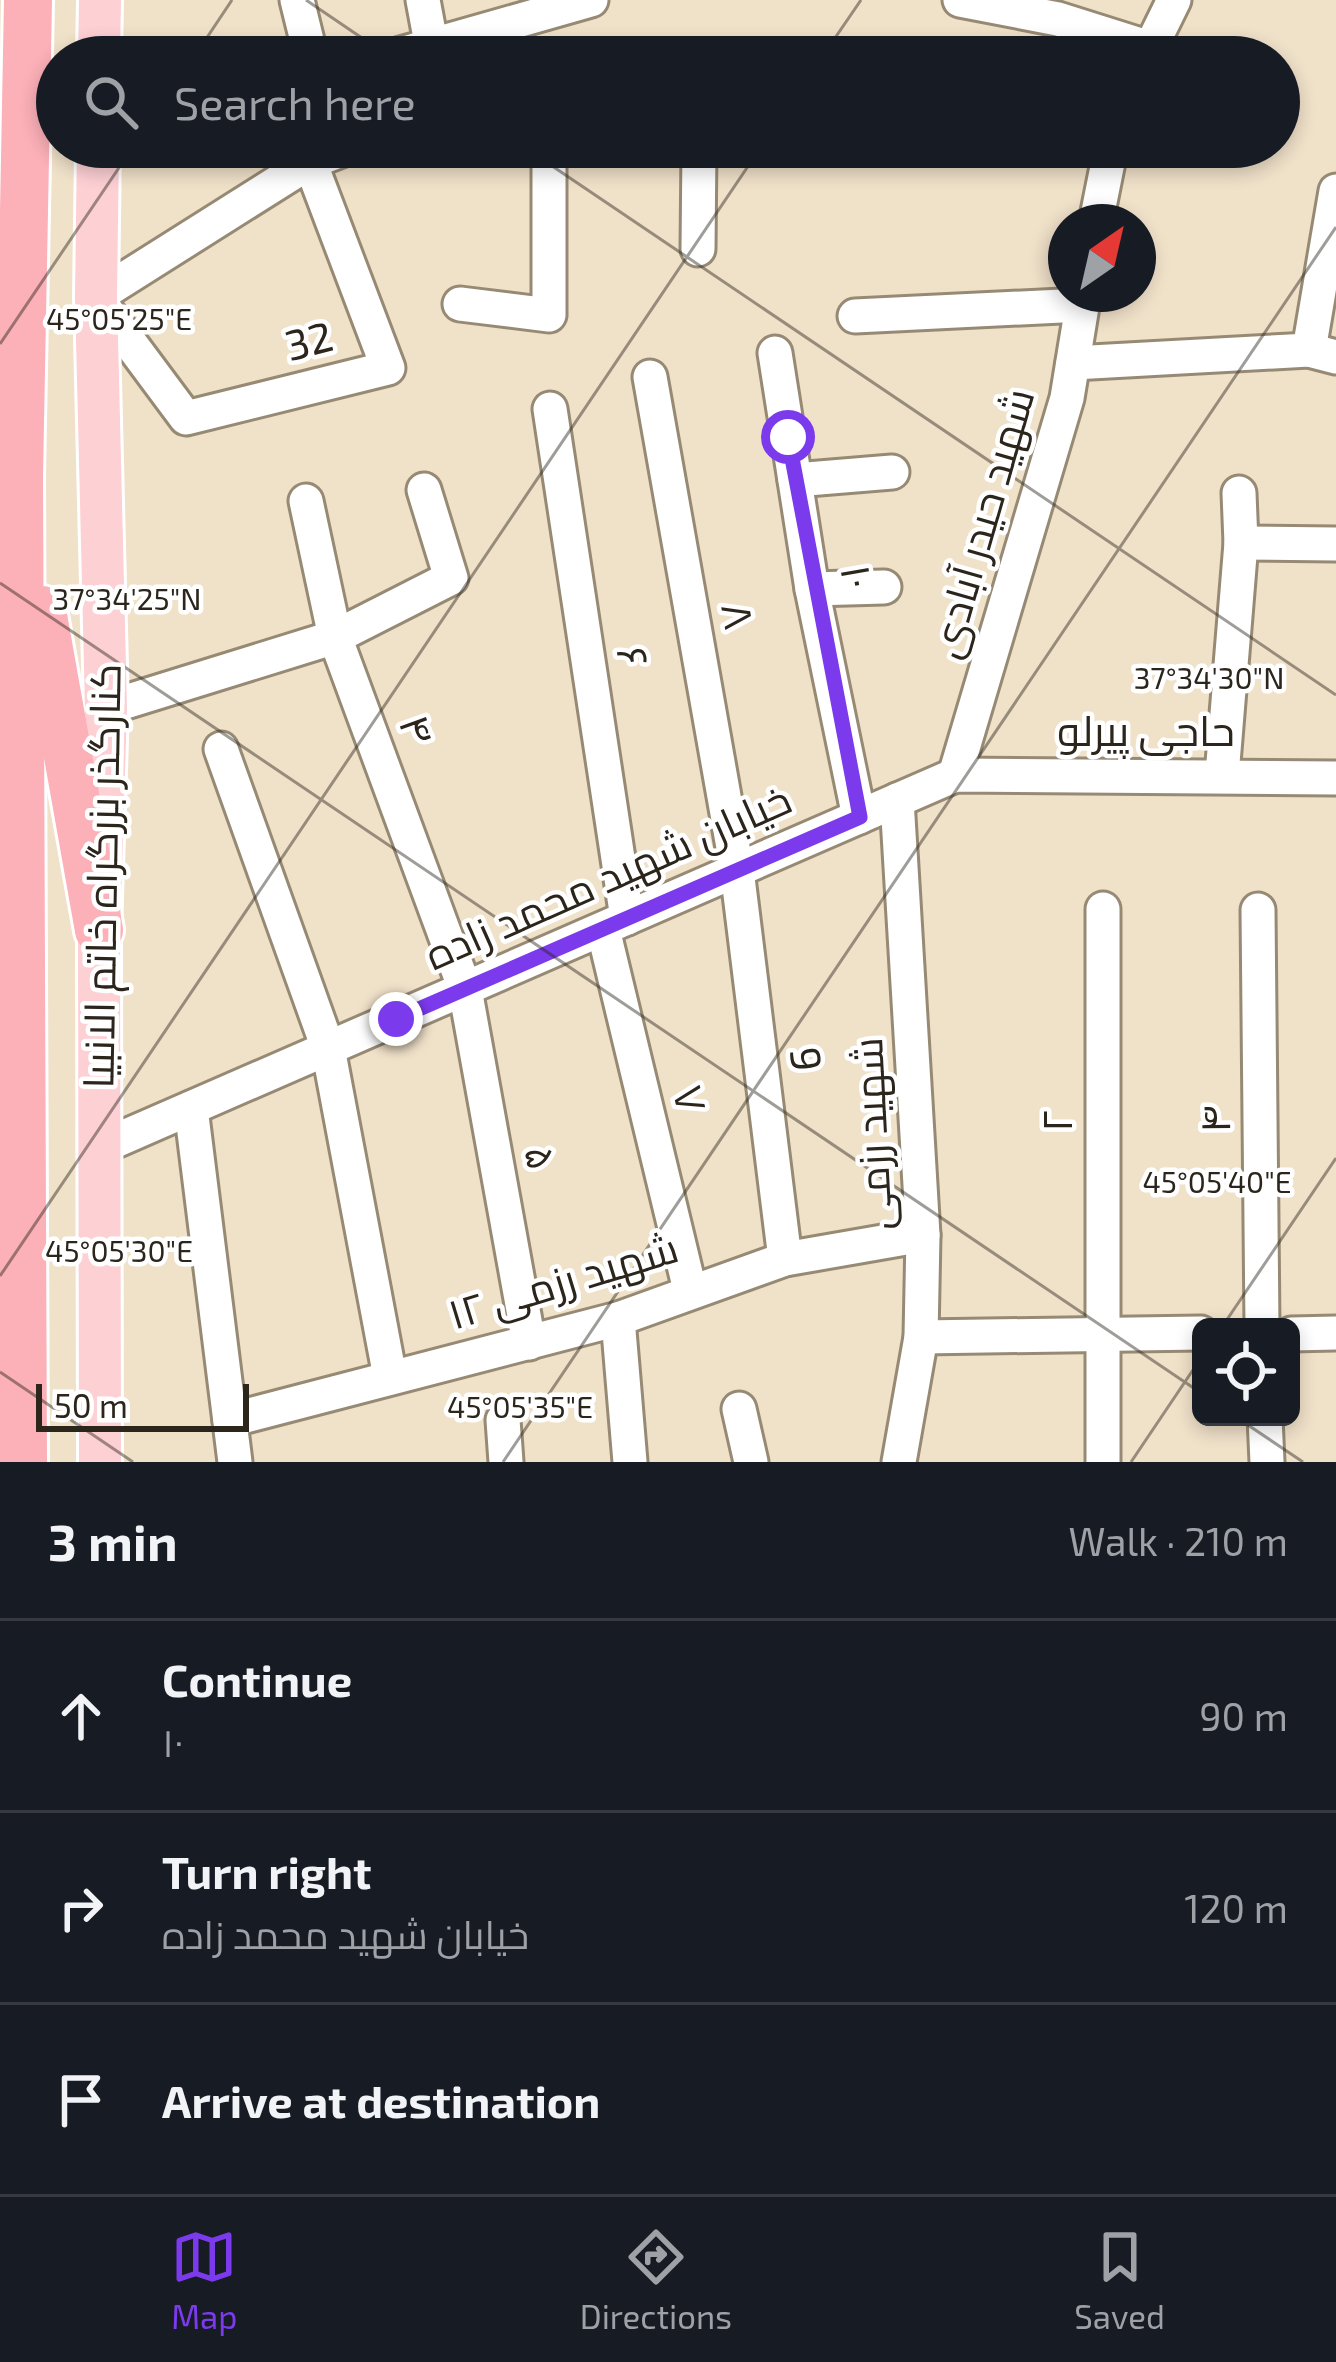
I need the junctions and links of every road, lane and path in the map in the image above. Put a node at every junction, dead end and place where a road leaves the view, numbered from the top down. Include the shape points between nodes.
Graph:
1 (28, 0) edge
2 (100, 0) edge
3 (297, 0) edge
4 (423, 0) edge
5 (591, 0) edge
6 (960, 0) edge
7 (1174, 0) edge
8 (99, 36) edge
9 (305, 36) edge
10 (430, 36) edge
11 (457, 36) edge
12 (1103, 36) edge
13 (1156, 36) edge
14 (98, 168) edge
15 (300, 168) edge
16 (312, 168) edge
17 (549, 168) edge
18 (699, 168) edge
19 (1107, 168) edge
20 (1336, 191) edge
21 (1100, 204) edge
22 (698, 249) dead end
23 (96, 296) junction
24 (1048, 302) edge
25 (460, 304) dead end
26 (1081, 312) edge
27 (855, 316) dead end
28 (775, 352) dead end
29 (1322, 353) edge
30 (1073, 363) junction
31 (650, 377) dead end
32 (550, 409) dead end
33 (892, 472) dead end
34 (19, 476) junction
35 (795, 480) junction
36 (424, 490) dead end
37 (1240, 493) dead end
38 (307, 501) dead end
39 (1241, 543) junction
40 (1336, 544) edge
41 (884, 586) dead end
42 (812, 589) junction
43 (335, 637) junction
44 (106, 708) junction
45 (221, 749) dead end
46 (955, 775) junction
47 (1222, 776) junction
48 (1336, 778) edge
49 (897, 800) junction
50 (860, 817) junction
51 (737, 870) junction
52 (1103, 910) dead end
53 (1258, 910) dead end
54 (615, 924) junction
55 (99, 930) junction
56 (464, 989) junction
57 (328, 1048) junction
58 (190, 1108) junction
59 (99, 1148) junction
60 (923, 1235) junction
61 (785, 1259) junction
62 (690, 1290) junction
63 (1262, 1318) edge
64 (618, 1319) junction
65 (1100, 1333) junction
66 (1192, 1334) edge
67 (1300, 1334) edge
68 (1336, 1334) edge
69 (921, 1336) junction
70 (529, 1342) junction
71 (390, 1377) junction
72 (740, 1409) dead end
73 (230, 1420) junction
74 (503, 1420) dead end
75 (1265, 1426) edge
76 (23, 1462) edge
77 (100, 1462) edge
78 (236, 1462) edge
79 (506, 1462) edge
80 (630, 1462) edge
81 (751, 1462) edge
82 (899, 1462) edge
83 (1103, 1462) edge
84 (1267, 1462) edge

1 - 34 highway
2 - 8 main road
3 - 9 street
4 - 10 street
5 - 11 street
6 - 12 street
7 - 13 street
14 - 23 main road, کنارگذر بزرگراه خاتم الانبیا
15 - 23 street
16 - 23 street, 32 via 388,368 186,418
17 - 25 street via 549,315
18 - 22 street
19 - 21 street
20 - 29 street
23 - 44 main road, کنارگذر بزرگراه خاتم الانبیا
24 - 27 street
26 - 30 street, شهید حیدر آبادی
28 - 35 street, ۱۰
29 - 30 street
30 - 46 street, شهید حیدر آبادی
31 - 51 street, ۸
32 - 54 street, ۶
33 - 35 street
34 - 55 highway
34 - 76 highway
35 - 42 street, ۱۰
36 - 43 street via 451,578
37 - 39 street
38 - 43 street, ۴
39 - 40 street
39 - 47 street
41 - 42 street
42 - 50 street, ۱۰
43 - 44 street
43 - 56 street, ۴
44 - 55 main road, کنارگذر بزرگراه خاتم الانبیا
45 - 57 street
46 - 47 street, حاجی پیرلو
46 - 49 street, خیابان شهید محمد زاده
47 - 48 street, حاجی پیرلو
49 - 50 street, خیابان شهید محمد زاده
49 - 60 street, شهید رزمی
50 - 51 street, خیابان شهید محمد زاده
51 - 54 street, خیابان شهید محمد زاده
51 - 61 street, 9
52 - 65 street, ۲
53 - 63 street, ۴
54 - 56 street, خیابان شهید محمد زاده
54 - 62 street, ۷
55 - 59 main road, کنارگذر بزرگراه خاتم الانبیا
56 - 57 street, خیابان شهید محمد زاده
56 - 70 street, ۵
57 - 58 street, خیابان شهید محمد زاده
57 - 71 street
58 - 59 street, خیابان شهید محمد زاده
58 - 73 street
59 - 77 main road, کنارگذر بزرگراه خاتم الانبیا
60 - 61 street, شهید رزمی ۱۲
60 - 69 street, شهید رزمی
61 - 62 street, شهید رزمی ۱۲
62 - 64 street, شهید رزمی ۱۲
64 - 70 street, شهید رزمی ۱۲
64 - 80 street
65 - 66 street
65 - 69 street
65 - 83 street, ۲
67 - 68 street
69 - 82 street, شهید رزمی
70 - 71 street, شهید رزمی ۱۲
71 - 73 street, شهید رزمی ۱۲
72 - 81 street
73 - 78 street
74 - 79 street
75 - 84 street

